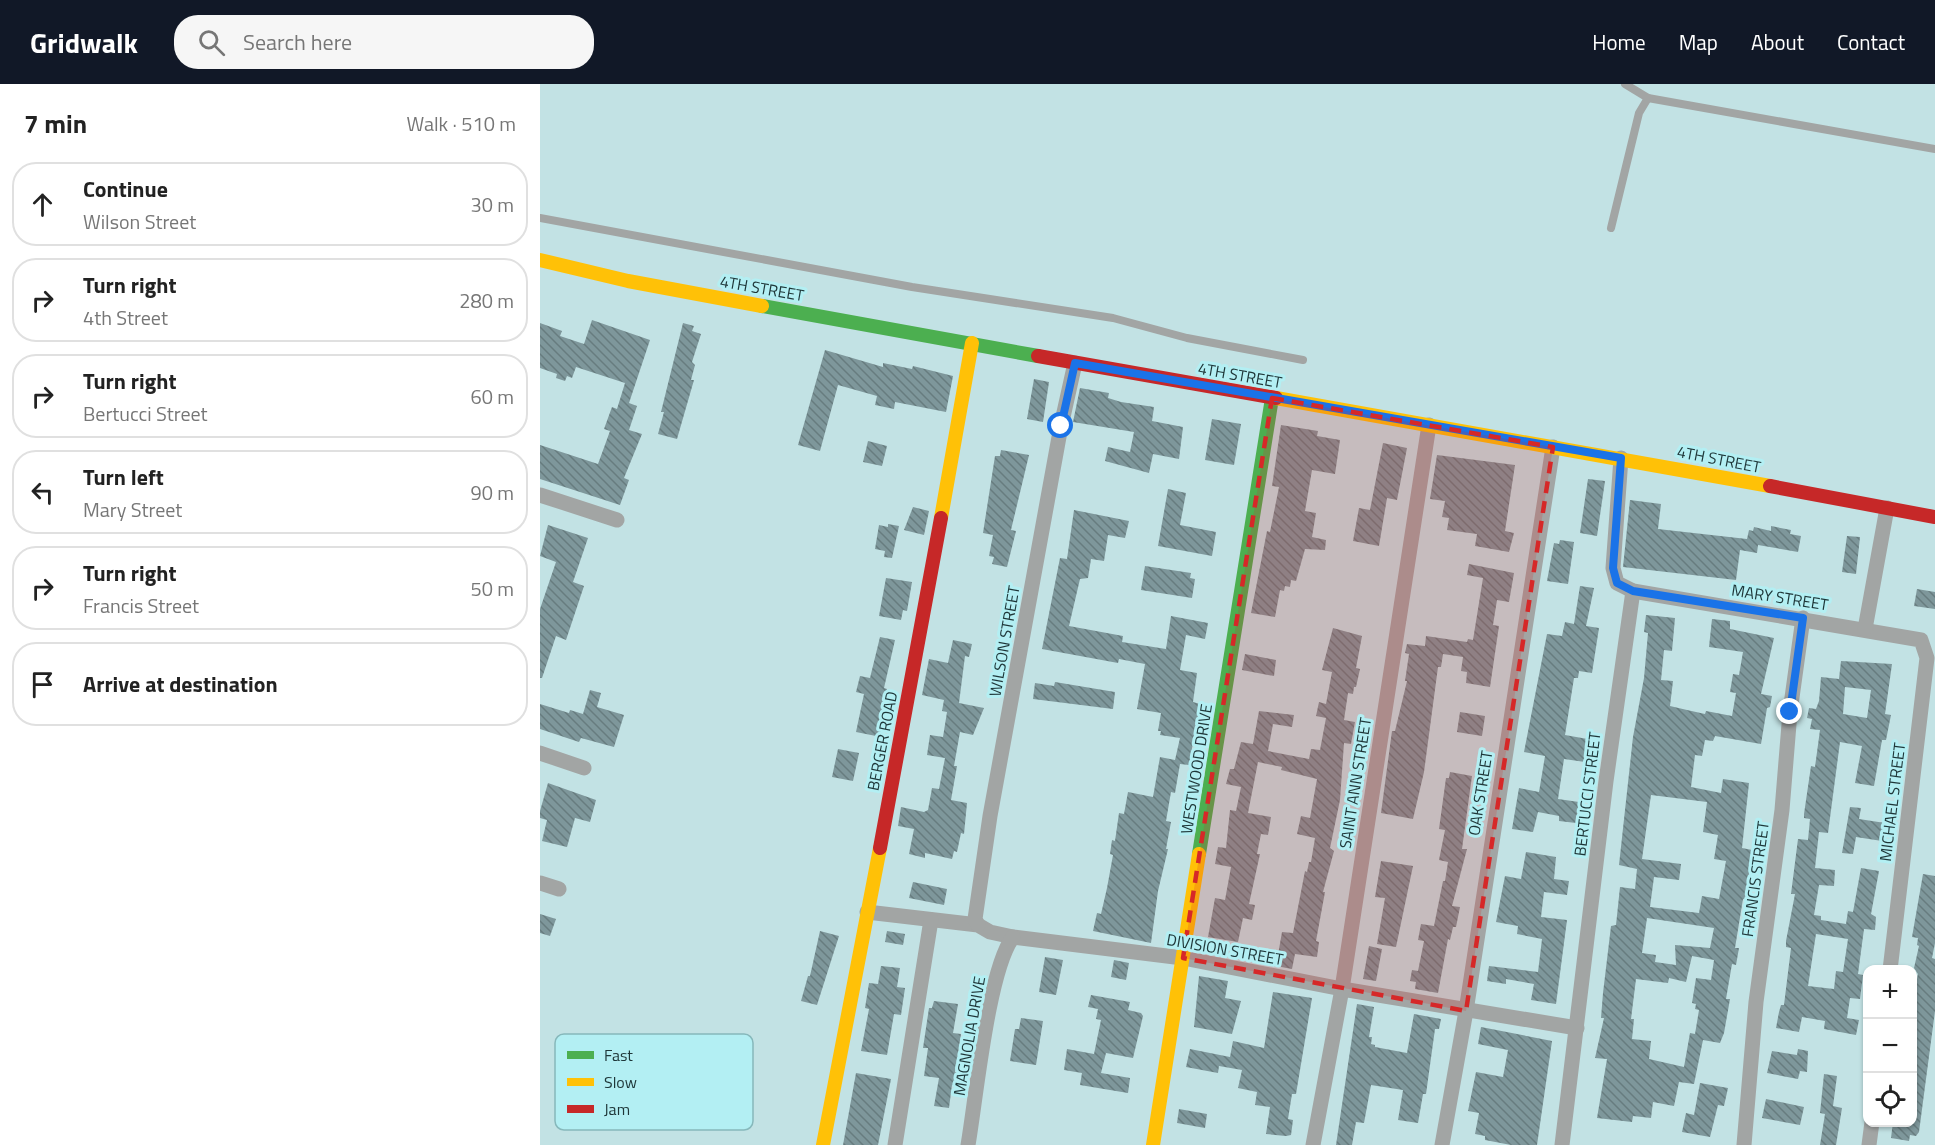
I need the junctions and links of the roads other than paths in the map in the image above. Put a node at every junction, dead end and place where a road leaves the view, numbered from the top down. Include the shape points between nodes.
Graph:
1 (1625, 84) edge
2 (1648, 98) junction
3 (1935, 149) edge
4 (540, 218) edge
5 (1611, 228) dead end
6 (540, 260) edge
7 (972, 343) junction
8 (1303, 360) dead end
9 (1075, 363) junction
10 (1272, 398) junction
11 (1428, 425) junction
12 (1553, 447) junction
13 (1621, 458) junction
14 (540, 495) edge
15 (1887, 508) junction
16 (1935, 517) edge
17 (618, 520) dead end
18 (1633, 591) junction
19 (1803, 618) junction
20 (1865, 629) junction
21 (1921, 640) joint
22 (540, 753) edge
23 (584, 768) dead end
24 (540, 883) edge
25 (559, 889) dead end
26 (867, 912) junction
27 (931, 920) junction
28 (978, 926) junction
29 (1013, 937) junction
30 (1183, 958) junction
31 (1890, 965) edge
32 (1342, 989) junction
33 (1466, 1011) junction
34 (1576, 1028) junction
35 (1871, 1127) edge
36 (823, 1145) edge
37 (896, 1145) edge
38 (968, 1145) edge
39 (1153, 1145) edge
40 (1313, 1145) edge
41 (1442, 1145) edge
42 (1562, 1145) edge
43 (1744, 1145) edge
44 (1869, 1145) edge

1 - 2 lane
2 - 3 lane
2 - 5 lane via 1639,113
4 - 8 lane via 912,288 1113,318 1187,338
6 - 7 street, 4TH STREET via 628,281
7 - 9 street, 4TH STREET
7 - 26 street, BERGER ROAD
9 - 10 street, 4TH STREET
9 - 28 street, WILSON STREET via 992,804 975,919
10 - 11 street, 4TH STREET
10 - 30 street, WESTWOOD DRIVE
11 - 12 street, 4TH STREET
11 - 32 street, SAINT ANN STREET
12 - 13 street, 4TH STREET
12 - 33 street, OAK STREET
13 - 15 street, 4TH STREET
13 - 18 street via 1613,568 1617,583
14 - 17 street
15 - 16 street, 4TH STREET
15 - 20 street
18 - 19 street, MARY STREET
18 - 34 street, BERTUCCI STREET
19 - 20 street, MARY STREET
19 - 43 street, FRANCIS STREET via 1756,1002
20 - 21 street, MARY STREET
21 - 31 street, MICHAEL STREET via 1927,657
22 - 23 street
24 - 25 street
26 - 27 street, DIVISION STREET
26 - 36 street, BERGER ROAD
27 - 28 street, DIVISION STREET
27 - 37 street
28 - 29 street, DIVISION STREET
29 - 30 street, DIVISION STREET
29 - 38 street, MAGNOLIA DRIVE via 1006,947 990,1009
30 - 32 street, DIVISION STREET
30 - 39 street, WESTWOOD DRIVE
32 - 33 street, DIVISION STREET
32 - 40 street, SAINT ANN STREET
33 - 34 street, DIVISION STREET
33 - 41 street, OAK STREET
34 - 42 street, BERTUCCI STREET
35 - 44 street

